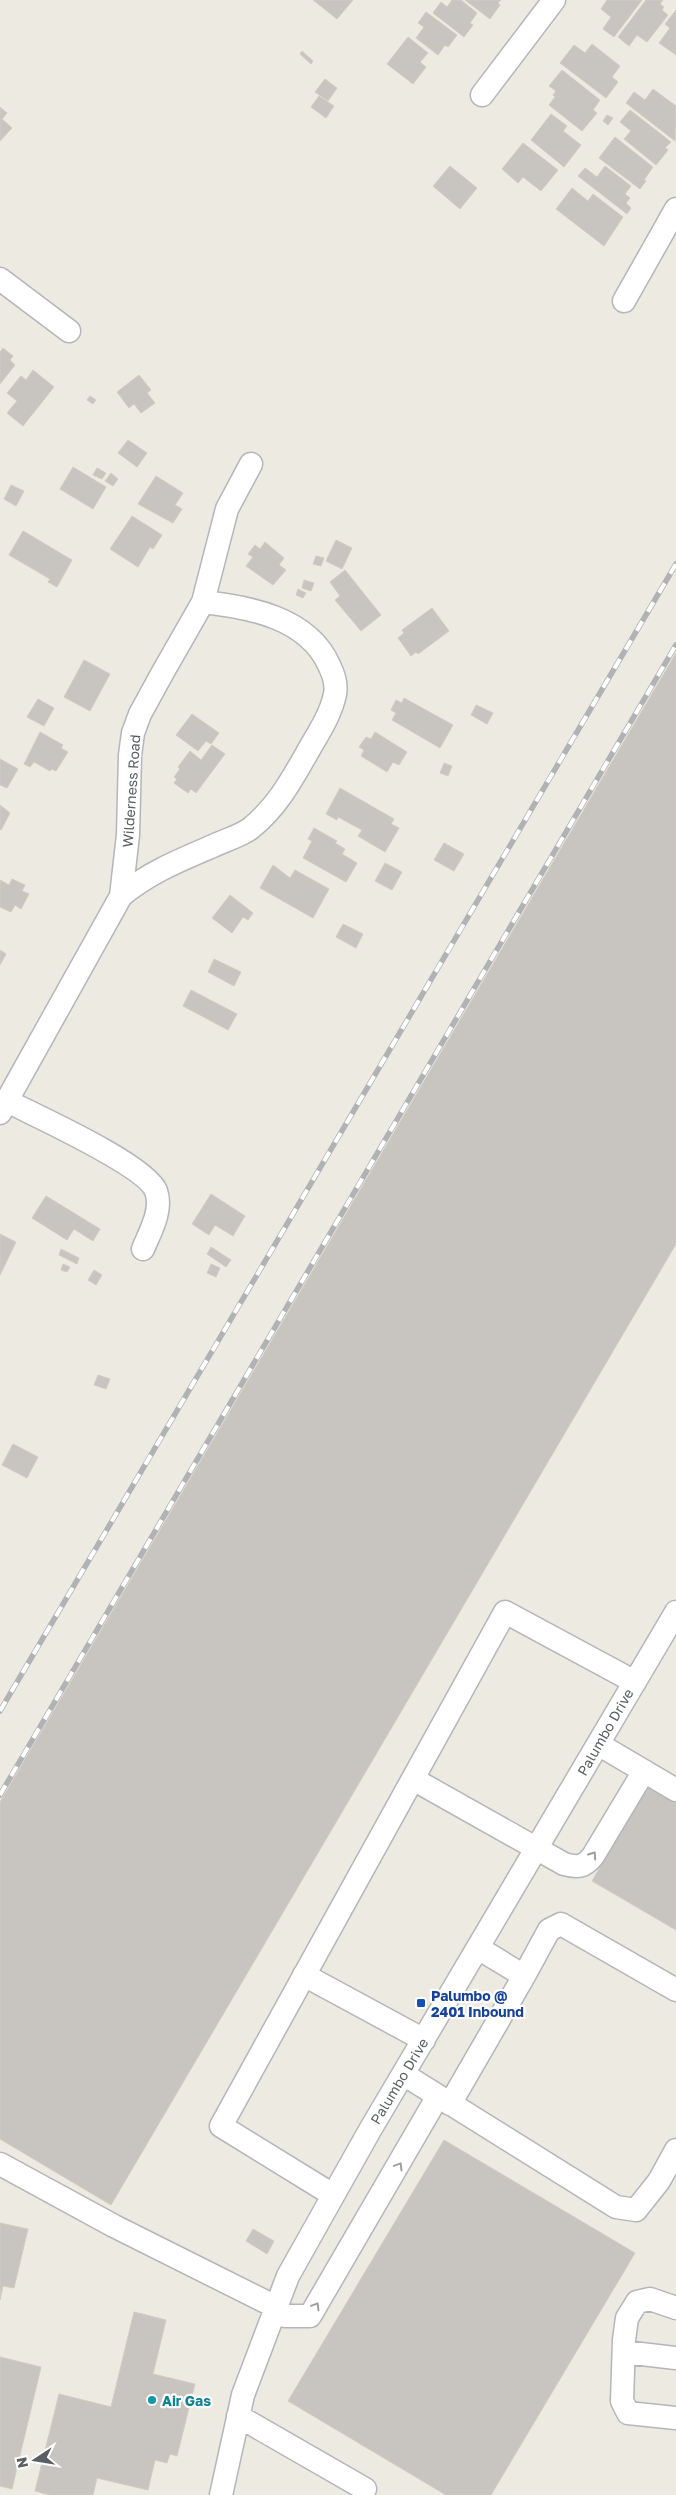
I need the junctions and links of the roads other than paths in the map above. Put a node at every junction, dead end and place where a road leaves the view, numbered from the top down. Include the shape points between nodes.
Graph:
1 (554, 0) edge
2 (482, 95) dead end
3 (676, 209) edge
4 (0, 279) edge
5 (624, 301) dead end
6 (69, 331) dead end
7 (251, 464) dead end
8 (204, 602) junction
9 (120, 896) junction
10 (3, 1107) edge
11 (143, 1249) dead end
12 (676, 1612) edge
13 (635, 1682) junction
14 (598, 1744) junction
15 (644, 1771) junction
16 (413, 1779) junction
17 (676, 1790) edge
18 (537, 1849) junction
19 (478, 1948) junction
20 (304, 1976) junction
21 (524, 1976) junction
22 (676, 1990) edge
23 (424, 2040) junction
24 (403, 2074) junction
25 (444, 2100) junction
26 (676, 2150) edge
27 (0, 2164) edge
28 (333, 2195) junction
29 (276, 2307) junction
30 (676, 2308) edge
31 (624, 2352) junction
32 (676, 2358) edge
33 (238, 2416) junction
34 (676, 2418) edge
35 (365, 2489) dead end
36 (221, 2495) edge

1 - 2 street
3 - 5 street
4 - 6 street
7 - 8 street, Wilderness Road via 227,509
8 - 9 street, Wilderness Road via 162,672 133,733 128,835
8 - 9 street via 233,605 271,615 298,628 326,659 335,678 335,695 319,732 282,797 267,814 249,830 160,868
9 - 10 street, Wilderness Road
10 - 11 street via 102,1150 152,1182 157,1193 157,1209
12 - 13 street, Palumbo Drive
13 - 14 street, Palumbo Drive
13 - 16 street via 505,1612
14 - 15 street
14 - 18 street, Palumbo Drive
15 - 17 street
18 -> 15 street via 564,1864 586,1865
16 - 18 street
16 - 20 street
18 - 19 street, Palumbo Drive
19 - 21 street
19 - 23 street, Palumbo Drive
20 - 23 street
20 - 28 street via 221,2126
21 - 22 street via 549,1930 560,1924
21 - 25 street
23 - 24 street, Palumbo Drive
24 - 25 street
24 - 28 street, Palumbo Drive
25 - 26 street via 616,2207 636,2210 659,2181
29 -> 25 street via 285,2316 310,2316
27 - 29 street via 114,2226
28 - 29 street, Palumbo Drive via 292,2269
29 - 33 street, Palumbo Drive via 256,2356
30 - 31 street via 650,2299 637,2302 627,2318
31 - 32 street
31 - 34 street via 622,2401 628,2413
33 - 35 street
33 - 36 street, Palumbo Drive

